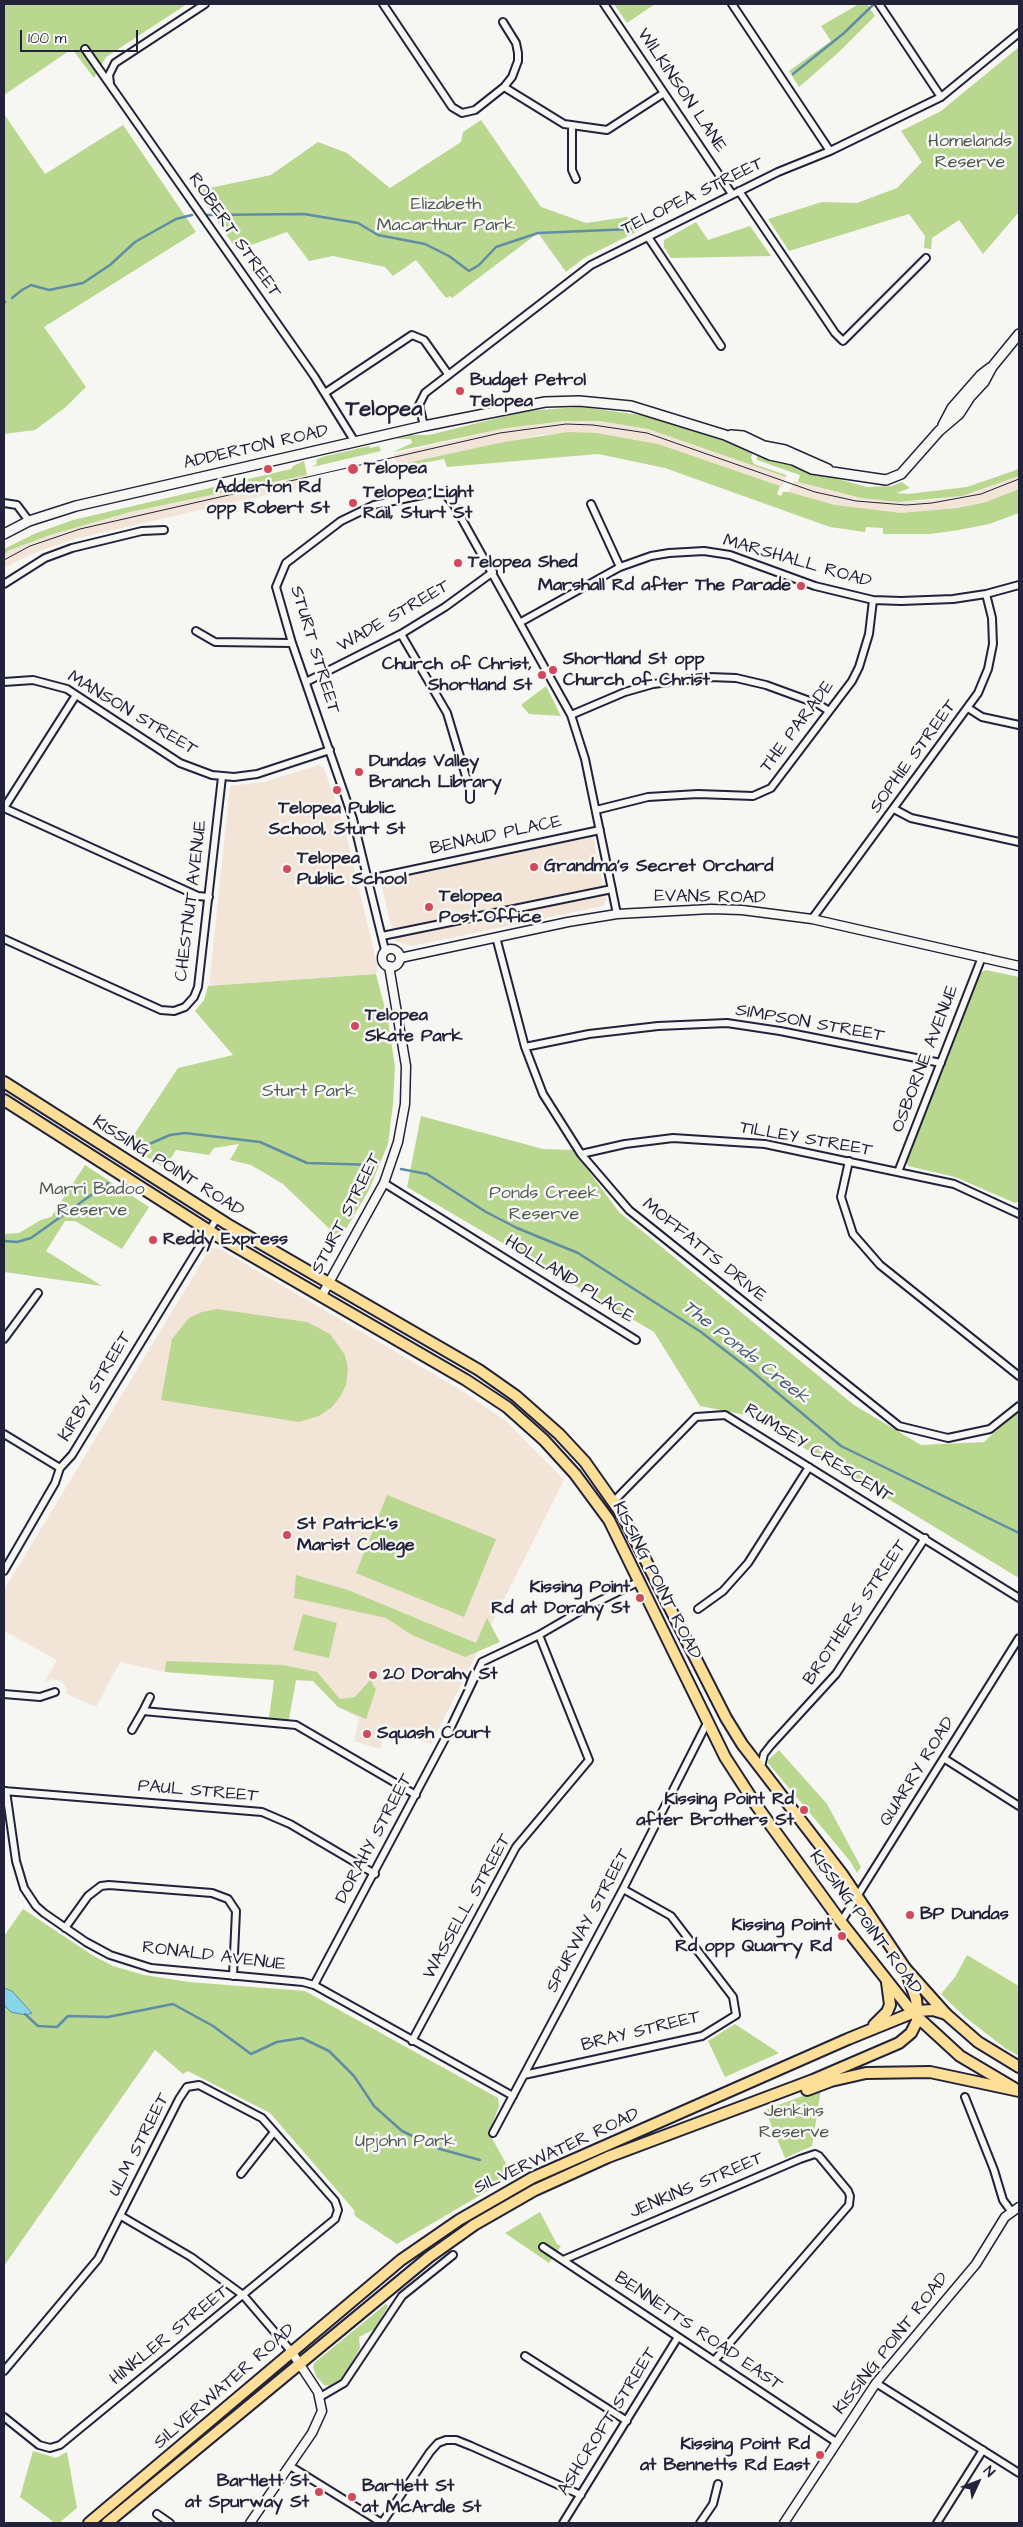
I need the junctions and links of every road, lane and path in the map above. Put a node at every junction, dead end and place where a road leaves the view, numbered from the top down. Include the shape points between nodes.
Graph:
1 (205, 4) edge
2 (383, 4) edge
3 (604, 4) edge
4 (732, 4) edge
5 (879, 4) edge
6 (502, 22) dead end
7 (1019, 33) edge
8 (85, 49) dead end
9 (110, 83) junction
10 (504, 87) junction
11 (664, 94) junction
12 (941, 98) junction
13 (572, 126) junction
14 (830, 151) junction
15 (576, 179) dead end
16 (735, 193) junction
17 (648, 237) junction
18 (926, 258) dead end
19 (1019, 334) edge
20 (721, 346) dead end
21 (448, 374) junction
22 (326, 394) junction
23 (424, 426) junction
24 (355, 442) junction
25 (4, 503) edge
26 (591, 504) dead end
27 (30, 521) junction
28 (164, 530) dead end
29 (4, 534) edge
30 (620, 567) junction
31 (493, 572) junction
32 (4, 584) edge
33 (1019, 584) edge
34 (986, 594) junction
35 (874, 600) junction
36 (521, 622) junction
37 (196, 631) dead end
38 (402, 634) junction
39 (292, 643) junction
40 (4, 682) edge
41 (306, 682) junction
42 (76, 695) junction
43 (968, 708) junction
44 (829, 711) junction
45 (571, 715) junction
46 (1019, 725) edge
47 (330, 750) junction
48 (222, 777) junction
49 (470, 799) dead end
50 (4, 808) edge
51 (894, 809) junction
52 (596, 810) junction
53 (600, 830) junction
54 (1019, 842) edge
55 (369, 879) junction
56 (612, 889) junction
57 (209, 897) junction
58 (617, 914) junction
59 (812, 919) junction
60 (382, 936) junction
61 (496, 937) junction
62 (4, 939) edge
63 (385, 950) junction
64 (982, 957) junction
65 (400, 958) junction
66 (389, 966) junction
67 (1019, 966) edge
68 (525, 1047) junction
69 (941, 1064) junction
70 (4, 1082) edge
71 (4, 1100) edge
72 (581, 1154) junction
73 (849, 1161) junction
74 (898, 1172) junction
75 (384, 1183) junction
76 (1019, 1214) edge
77 (218, 1218) junction
78 (210, 1231) junction
79 (329, 1282) junction
80 (38, 1293) dead end
81 (321, 1297) junction
82 (4, 1339) edge
83 (636, 1340) dead end
84 (1019, 1376) edge
85 (1019, 1406) edge
86 (4, 1434) edge
87 (810, 1467) junction
88 (60, 1468) junction
89 (614, 1501) junction
90 (925, 1538) junction
91 (4, 1571) edge
92 (640, 1581) junction
93 (1019, 1598) edge
94 (698, 1609) dead end
95 (539, 1636) junction
96 (1019, 1638) edge
97 (55, 1692) dead end
98 (4, 1694) edge
99 (150, 1697) dead end
100 (143, 1711) junction
101 (708, 1721) junction
102 (132, 1730) dead end
103 (945, 1759) junction
104 (762, 1774) junction
105 (5, 1791) edge
106 (416, 1795) junction
107 (1019, 1806) edge
108 (375, 1874) junction
109 (623, 1889) junction
110 (858, 1896) junction
111 (841, 1922) junction
112 (65, 1928) junction
113 (905, 1968) junction
114 (233, 1976) junction
115 (887, 1982) junction
116 (314, 1985) junction
117 (916, 2014) junction
118 (946, 2014) junction
119 (866, 2032) junction
120 (412, 2041) junction
121 (1019, 2067) edge
122 (524, 2075) junction
123 (1018, 2090) edge
124 (513, 2096) junction
125 (965, 2097) dead end
126 (762, 2100) junction
127 (274, 2132) junction
128 (493, 2133) dead end
129 (241, 2174) dead end
130 (335, 2202) joint
131 (1019, 2207) edge
132 (1010, 2211) junction
133 (120, 2216) junction
134 (543, 2247) dead end
135 (453, 2255) dead end
136 (563, 2260) junction
137 (243, 2295) junction
138 (678, 2337) junction
139 (291, 2351) junction
140 (525, 2356) dead end
141 (714, 2361) junction
142 (300, 2364) junction
143 (4, 2371) edge
144 (876, 2383) junction
145 (320, 2397) junction
146 (4, 2417) edge
147 (627, 2421) junction
148 (836, 2442) junction
149 (983, 2450) junction
150 (290, 2466) junction
151 (1019, 2473) edge
152 (718, 2484) dead end
153 (581, 2495) junction
154 (157, 2514) dead end
155 (89, 2523) edge
156 (107, 2523) edge
157 (170, 2523) edge
158 (250, 2523) edge
159 (382, 2523) edge
160 (563, 2523) edge
161 (700, 2523) edge
162 (784, 2523) edge
163 (937, 2523) edge

1 - 9 street via 115,63 109,75
2 - 10 street via 457,111 475,110
3 - 11 street, WILKINSON LANE
4 - 14 street
5 - 12 street
6 - 10 street via 516,43 518,53 516,68
7 - 12 street, TELOPEA STREET
8 - 9 street, ROBERT STREET
9 - 22 street, ROBERT STREET
10 - 13 street
11 - 13 street via 607,130
11 - 16 street, WILKINSON LANE
12 - 14 street, TELOPEA STREET
13 - 15 street via 572,170
14 - 16 street, TELOPEA STREET
16 - 17 street, TELOPEA STREET
16 - 18 street, WILKINSON LANE via 843,341
17 - 20 street
17 - 21 street, TELOPEA STREET via 586,268
19 - 23 main road, ADDERTON ROAD via 952,408 939,432 908,468 894,478 878,480 812,469 793,460 770,455 725,434 631,406 580,401 545,402
21 - 22 street via 424,340 412,335
21 - 23 street, TELOPEA STREET via 419,400
22 - 24 street, ROBERT STREET
23 - 24 main road, ADDERTON ROAD
24 - 27 main road, ADDERTON ROAD via 76,506
25 - 27 street via 17,505
26 - 30 street
27 - 29 main road, ADDERTON ROAD
28 - 32 street via 142,531 72,548 45,558
30 - 35 street, MARSHALL ROAD via 669,553 717,553 815,586
30 - 36 street, MARSHALL ROAD
31 - 36 street
31 - 38 street, WADE STREET via 445,608
31 - 39 street, STURT STREET via 454,505 444,494 432,493 370,506 341,521 296,553 283,567 276,587
33 - 34 street, MARSHALL ROAD
34 - 35 street, MARSHALL ROAD via 932,600
34 - 43 street, SOPHIE STREET via 993,630 991,658 984,680
35 - 44 street, THE PARADE via 863,658 852,681
36 - 45 street
37 - 39 street via 215,642
38 - 41 street, WADE STREET
38 - 49 street via 447,713
39 - 41 street, STURT STREET
40 - 42 street, MANSON STREET via 45,682
41 - 47 street, STURT STREET
42 - 48 street, MANSON STREET via 180,763 201,773
42 - 50 street
43 - 46 street via 982,717
43 - 51 street, SOPHIE STREET
44 - 45 street via 766,684 709,676 653,684
44 - 52 street, THE PARADE via 776,784 760,795 648,797
45 - 52 street
47 - 48 street, MANSON STREET via 258,774
47 - 55 street, STURT STREET
48 - 57 street, CHESTNUT AVENUE
50 - 57 street via 198,896
51 - 54 street via 911,818
51 - 59 street, SOPHIE STREET
52 - 53 street
53 - 55 street, BENAUD PLACE
53 - 56 street
55 - 60 street, STURT STREET
56 - 58 street
56 - 60 street
57 - 62 street, CHESTNUT AVENUE via 197,992 185,1007 174,1011 156,1008
58 - 59 street, EVANS ROAD via 711,909
58 - 61 street, EVANS ROAD
59 - 64 street, EVANS ROAD
60 - 63 street, STURT STREET
61 - 65 street, EVANS ROAD
61 - 68 street, MOFFATTS DRIVE
63 - 65 street via 395,949
63 - 66 street via 382,960
64 - 67 street, EVANS ROAD
64 - 69 street, OSBORNE AVENUE
65 - 66 street via 396,965
66 - 75 street, STURT STREET via 404,1046 406,1087 398,1142
68 - 69 street, SIMPSON STREET via 589,1034 658,1026 727,1024 780,1031
68 - 72 street, MOFFATTS DRIVE via 543,1094
69 - 74 street, OSBORNE AVENUE
70 - 77 main road, KISSING POINT ROAD
71 - 78 main road, KISSING POINT ROAD
72 - 73 street, TILLEY STREET via 673,1138 765,1144
72 - 85 street, MOFFATTS DRIVE via 629,1210 899,1426 948,1438 990,1429
73 - 74 street, TILLEY STREET
73 - 84 street via 841,1197 853,1234 880,1266
74 - 76 street, TILLEY STREET via 954,1184
75 - 79 street, STURT STREET
75 - 83 street, HOLLAND PLACE
77 - 78 street, KIRBY STREET
77 - 79 main road, KISSING POINT ROAD
78 - 81 main road, KISSING POINT ROAD
78 - 88 street, KIRBY STREET via 72,1455
79 - 81 street, STURT STREET
79 - 89 main road, KISSING POINT ROAD via 516,1396 575,1452
80 - 82 street
81 - 92 main road, KISSING POINT ROAD via 466,1380 522,1420 560,1456 588,1490
86 - 88 street
87 - 89 street, RUMSEY CRESCENT via 725,1415 696,1417
87 - 90 street, RUMSEY CRESCENT
87 - 94 street via 748,1563 723,1591
88 - 91 street, KIRBY STREET via 55,1483
89 - 104 main road, KISSING POINT ROAD via 726,1718
90 - 93 street, RUMSEY CRESCENT
90 - 104 street, BROTHERS STREET via 836,1674 771,1745 761,1762
92 - 95 street, DORAHY STREET
92 - 101 main road, KISSING POINT ROAD
95 - 106 street, DORAHY STREET via 482,1662
95 - 120 street, WASSELL STREET via 589,1760 516,1847
96 - 103 street, QUARRY ROAD
97 - 98 street via 40,1697
99 - 100 street
100 - 102 street
100 - 106 street via 296,1725
101 - 109 street, SPURWAY STREET
101 - 111 main road, KISSING POINT ROAD via 742,1785
103 - 107 street
103 - 110 street, QUARRY ROAD
104 - 110 main road, KISSING POINT ROAD
105 - 108 street, PAUL STREET via 262,1812 290,1824
105 - 112 street, RONALD AVENUE via 16,1861 24,1888 36,1906
106 - 108 street, DORAHY STREET
108 - 116 street, DORAHY STREET
109 - 122 street, SPURWAY STREET
109 - 122 street, BRAY STREET via 671,1916 733,1997 736,2015 702,2036
110 - 111 street, QUARRY ROAD
110 - 113 main road, KISSING POINT ROAD
111 - 115 main road, KISSING POINT ROAD
112 - 114 street, RONALD AVENUE via 110,1955 151,1968
112 - 114 street via 88,1896 101,1886 222,1895 236,1911
113 - 117 main road via 916,1999
113 - 118 main road, KISSING POINT ROAD
114 - 116 street, RONALD AVENUE
115 - 117 main road, KISSING POINT ROAD
115 - 119 main road via 891,2000 887,2012
116 - 120 street
117 - 118 main road, SILVERWATER ROAD via 933,2010
117 - 119 main road, SILVERWATER ROAD
117 - 123 main road, KISSING POINT ROAD via 972,2064
117 - 126 main road, SILVERWATER ROAD via 906,2038 892,2048
118 - 121 main road, KISSING POINT ROAD via 978,2042
119 - 139 main road, SILVERWATER ROAD via 558,2166 483,2204 409,2255
120 - 124 street
122 - 124 street, SPURWAY STREET
123 - 126 main road, SILVERWATER ROAD via 930,2072 866,2073 796,2094
124 - 128 street, SPURWAY STREET
125 - 132 street
126 - 142 main road, SILVERWATER ROAD via 608,2157 527,2195 474,2225 429,2257
127 - 129 street
127 - 130 street, ULM STREET
127 - 133 street, ULM STREET via 262,2118 199,2085 187,2087
130 - 137 street, HINKLER STREET via 338,2210 335,2219
131 - 132 street
132 - 144 street, KISSING POINT ROAD via 976,2264
133 - 137 street via 191,2257
133 - 143 street, ULM STREET via 98,2259
134 - 136 street, BENNETTS ROAD EAST
135 - 145 street via 402,2296 344,2383
136 - 138 street, BENNETTS ROAD EAST
136 - 141 street, JENKINS STREET via 800,2159 815,2154 819,2156 848,2191 849,2205
137 - 139 street
137 - 146 street, HINKLER STREET via 60,2445 50,2448 40,2445
138 - 141 street, BENNETTS ROAD EAST
138 - 147 street, ASHCROFT STREET
139 - 142 street
139 - 155 main road, SILVERWATER ROAD
140 - 147 street
141 - 148 street, BENNETTS ROAD EAST
142 - 145 street
142 - 156 main road, SILVERWATER ROAD
144 - 148 street, KISSING POINT ROAD
144 - 149 street
145 - 150 street via 322,2411 319,2422
147 - 153 street, ASHCROFT STREET
148 - 162 street, KISSING POINT ROAD
149 - 151 street
149 - 163 street
150 - 158 street
150 - 159 street
152 - 161 street via 713,2504
153 - 159 street via 471,2446 446,2440 430,2452
153 - 160 street, ASHCROFT STREET
154 - 157 street

